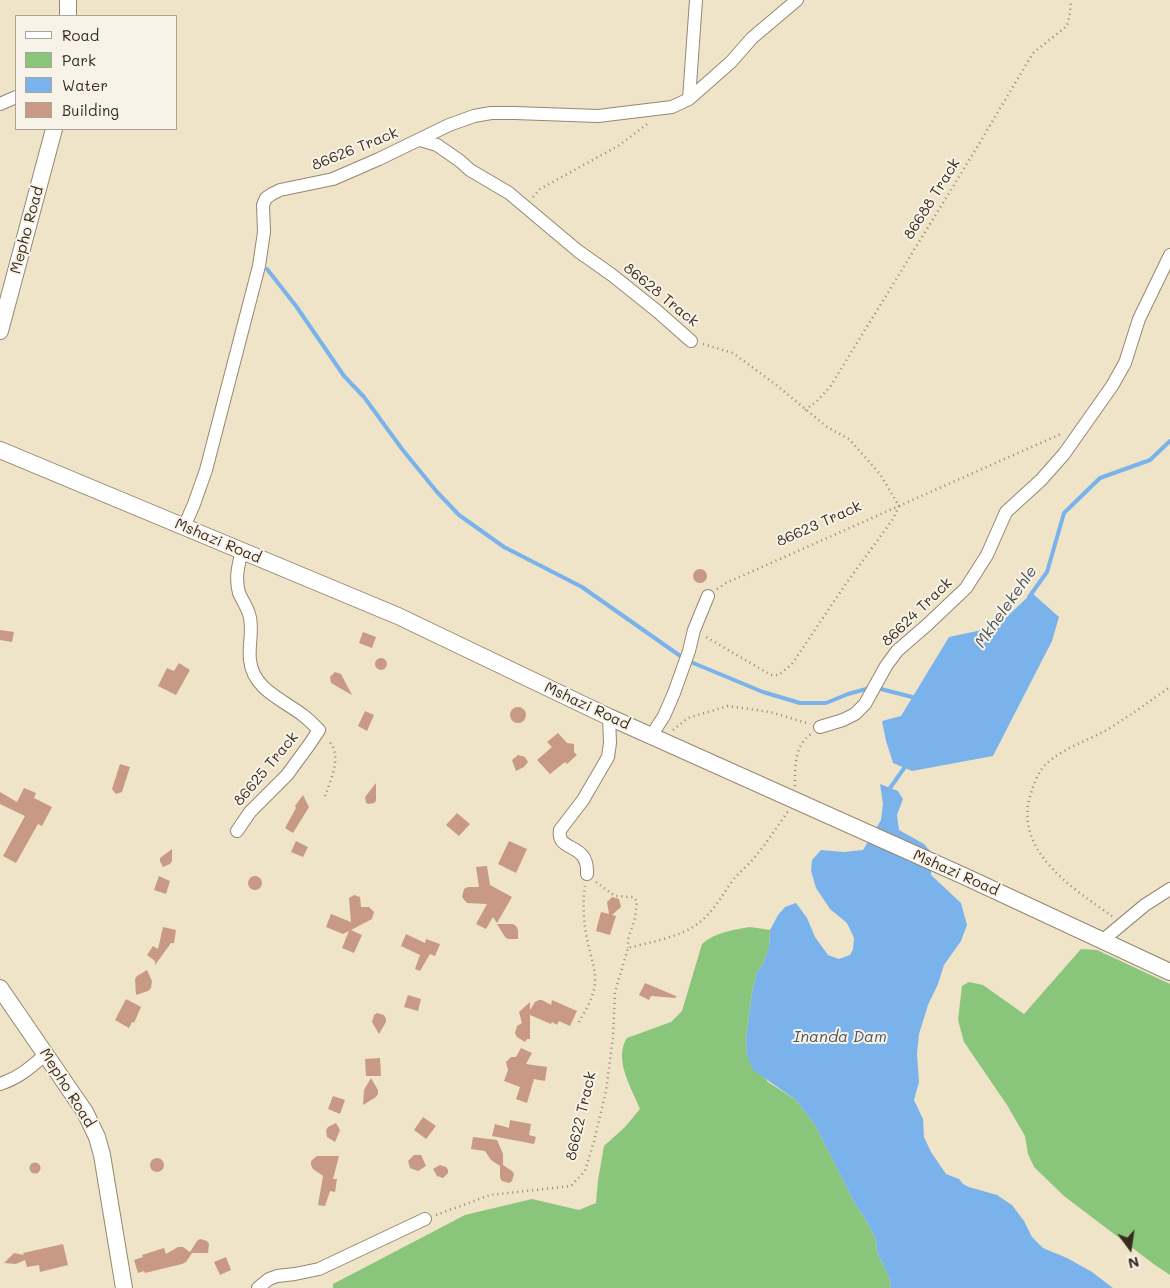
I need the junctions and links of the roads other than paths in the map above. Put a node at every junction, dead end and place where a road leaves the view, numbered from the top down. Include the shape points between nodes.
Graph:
1 (68, 0) edge
2 (696, 0) edge
3 (797, 0) edge
4 (68, 15) edge
5 (15, 97) edge
6 (688, 99) junction
7 (0, 104) edge
8 (54, 130) edge
9 (420, 140) junction
10 (1170, 255) edge
11 (0, 331) edge
12 (690, 341) road end
13 (0, 450) edge
14 (184, 526) junction
15 (242, 551) junction
16 (708, 596) road end
17 (609, 717) junction
18 (820, 727) road end
19 (656, 738) junction
20 (237, 831) dead end
21 (588, 874) road end
22 (1170, 889) edge
23 (1104, 940) junction
24 (1170, 972) edge
25 (0, 988) edge
26 (46, 1054) junction
27 (0, 1084) edge
28 (425, 1219) road end
29 (124, 1288) edge
30 (258, 1288) edge

1 - 4 street
2 - 6 street
3 - 6 street
5 - 7 street
6 - 9 street, 86626 Track via 672,106 598,116 492,113 449,125
8 - 11 street, Mepho Road
9 - 12 street, 86628 Track via 448,151 470,170 510,193 578,251 658,311
9 - 14 street, 86626 Track via 333,179 280,190 266,198 259,266 206,470
10 - 18 street, 86624 Track via 1139,319 1125,363 1112,386 1064,454 1006,512 987,554 966,588 897,651 865,704 855,714
13 - 14 street, Mshazi Road
14 - 15 street, Mshazi Road
15 - 17 street, Mshazi Road via 398,616
15 - 20 street, 86625 Track via 236,571 240,594 250,614 252,672 270,694 305,717 318,730 287,775 250,812
16 - 19 street
17 - 19 street, Mshazi Road
17 - 21 street via 608,758 559,835 566,845 585,856
19 - 23 street, Mshazi Road
22 - 23 street
23 - 24 street, Mshazi Road
25 - 26 street, Mepho Road
26 - 27 street via 24,1074
26 - 29 street, Mepho Road via 85,1112 97,1137
28 - 30 street via 319,1269 277,1276

